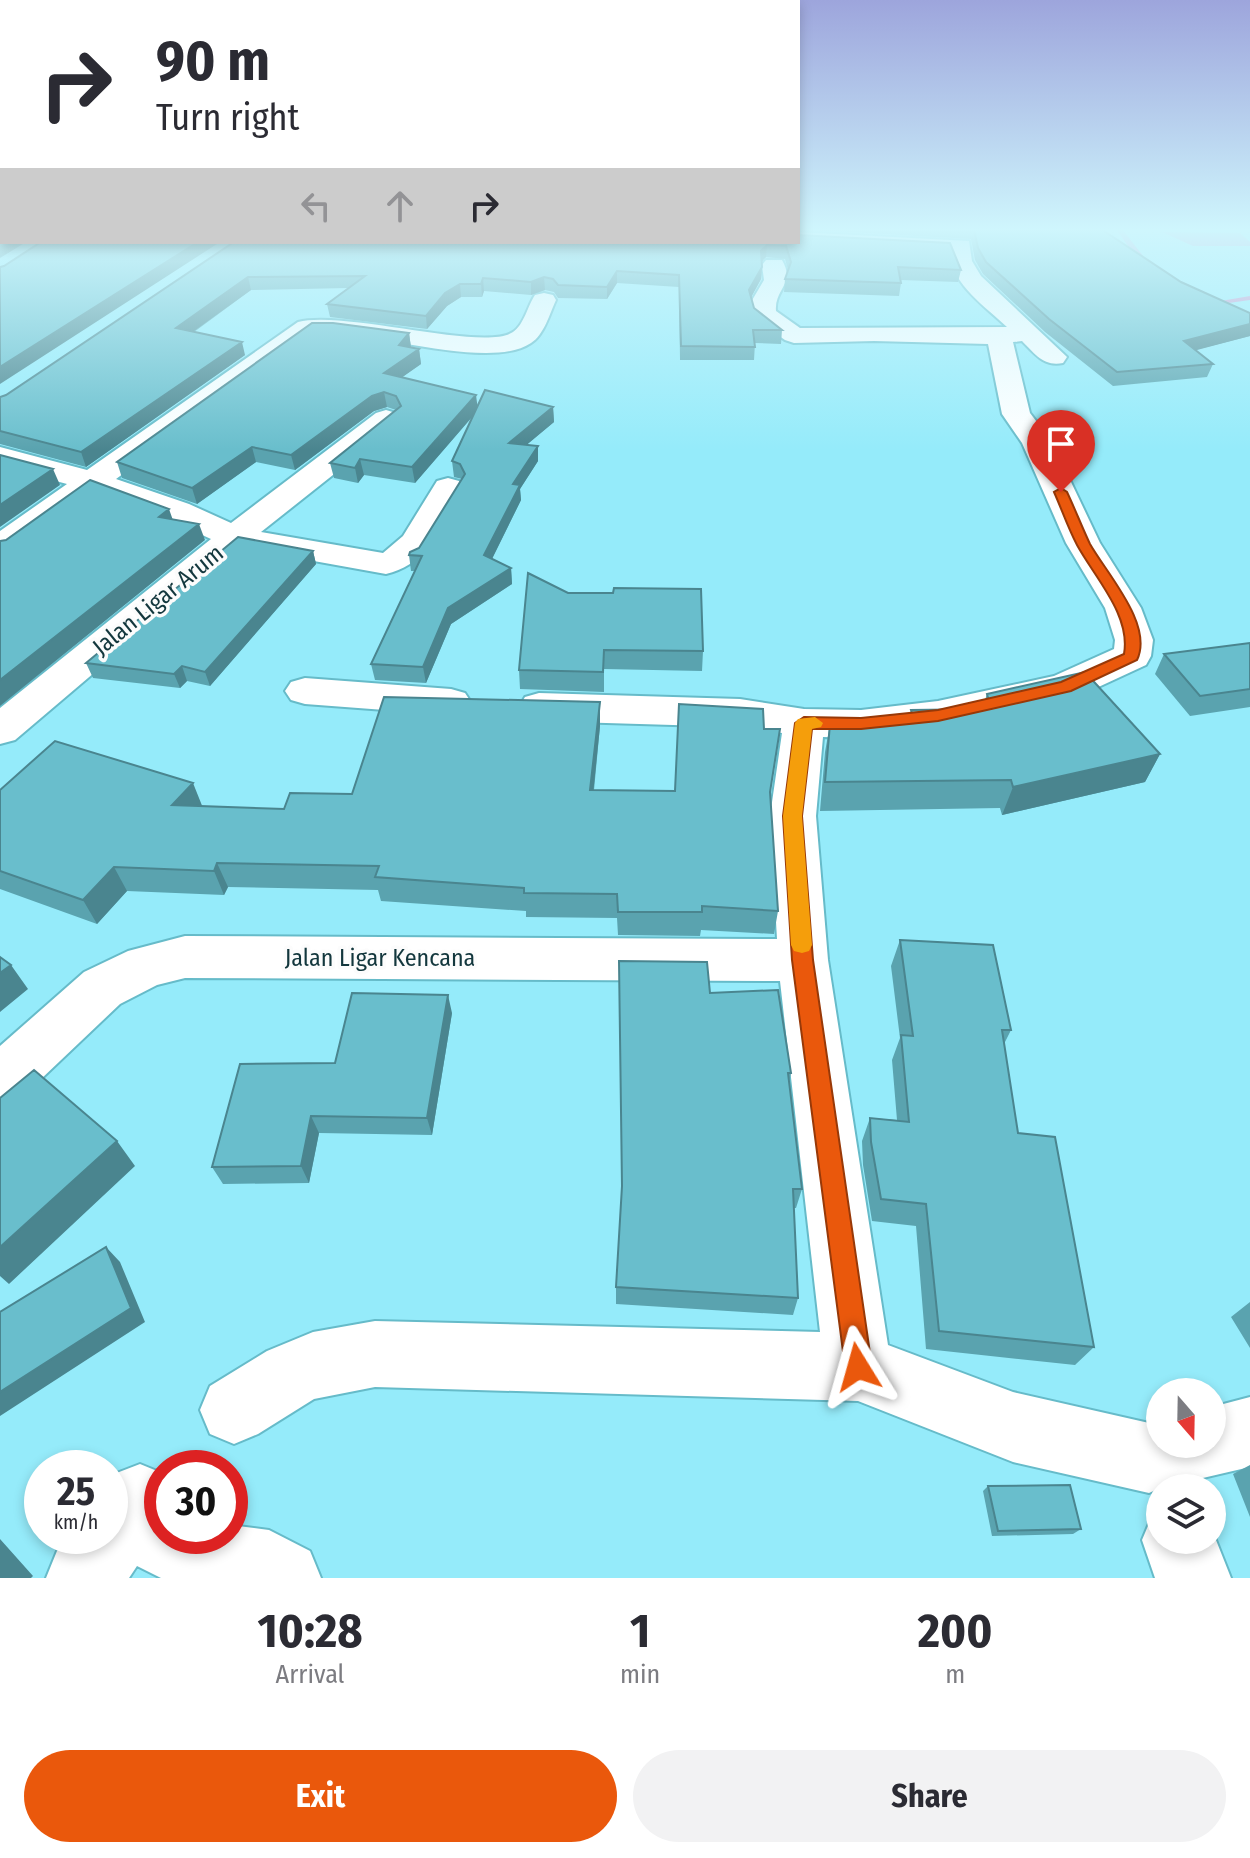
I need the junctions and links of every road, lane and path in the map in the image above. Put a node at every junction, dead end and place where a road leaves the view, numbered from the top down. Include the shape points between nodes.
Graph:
1 (543, 303) edge
2 (763, 303) edge
3 (990, 303) edge
4 (1014, 334) junction
5 (1054, 357) dead end
6 (386, 419) edge
7 (0, 456) edge
8 (92, 481) junction
9 (448, 488) dead end
10 (234, 537) junction
11 (0, 547) edge
12 (305, 691) dead end
13 (804, 723) junction
14 (0, 730) edge
15 (803, 960) junction
16 (0, 1081) edge
17 (858, 1367) junction
18 (234, 1410) dead end
19 (1250, 1432) edge
20 (1226, 1441) edge
21 (1146, 1452) edge
22 (1184, 1554) edge
23 (84, 1578) edge
24 (283, 1578) edge
25 (1193, 1578) edge

1 - 8 street via 525,335 506,344 307,327
2 - 4 street via 764,314 794,335
3 - 4 street
4 - 5 street
4 - 13 street via 1016,414 1037,442 1083,543 1123,608 1134,640 1132,656 1065,687 938,715 861,724
6 - 10 street
7 - 8 street, Jalan Ligar Arum
8 - 10 street, Jalan Ligar Arum via 185,512
8 - 11 street
9 - 10 street via 407,555 396,562
10 - 14 street, Jalan Ligar Arum
12 - 13 street via 506,706 740,713
13 - 15 street via 793,816
15 - 16 street, Jalan Ligar Kencana via 185,957 146,966 102,988
15 - 17 street
17 - 18 street via 375,1354 313,1366
17 - 21 street via 1013,1427
19 - 20 street
22 - 25 street
23 - 24 street via 140,1500 157,1537 203,1559 269,1568

